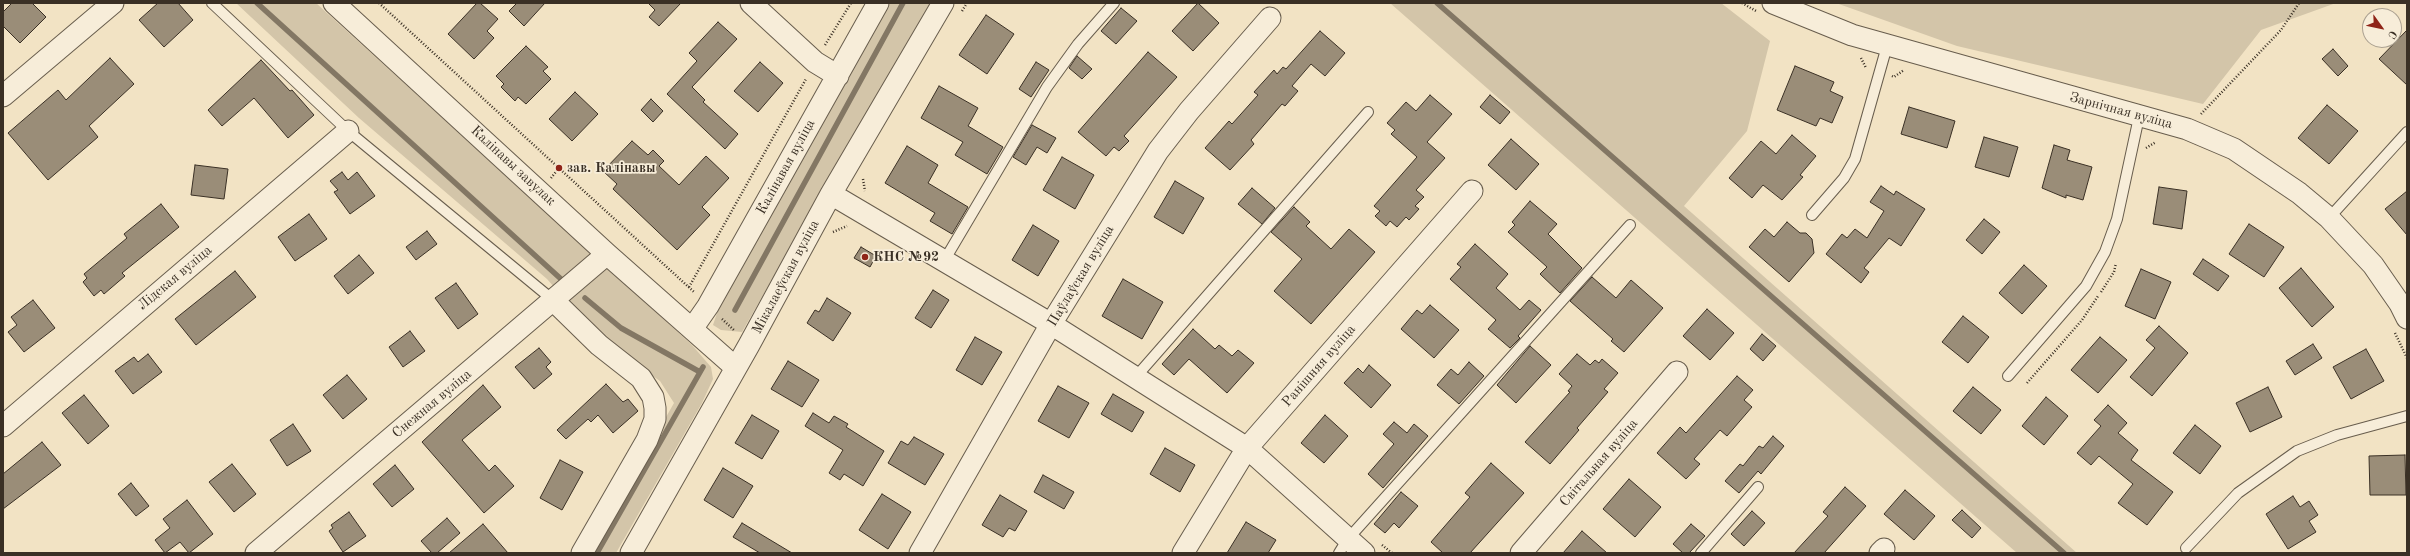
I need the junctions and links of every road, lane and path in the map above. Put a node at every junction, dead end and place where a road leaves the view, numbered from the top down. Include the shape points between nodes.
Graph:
1 (113, 3) edge
2 (212, 3) edge
3 (334, 3) edge
4 (379, 3) edge
5 (751, 3) edge
6 (851, 3) edge
7 (878, 3) edge
8 (943, 3) edge
9 (1114, 3) edge
10 (1742, 3) edge
11 (2299, 3) edge
12 (1767, 8) edge
13 (1270, 18) dead end
14 (1888, 46) junction
15 (1859, 53) dead end
16 (815, 62) junction
17 (1906, 68) dead end
18 (1880, 72) junction
19 (838, 76) junction
20 (3, 96) edge
21 (1368, 112) dead end
22 (2139, 116) junction
23 (2187, 128) junction
24 (348, 131) junction
25 (2407, 132) edge
26 (2161, 142) dead end
27 (2133, 145) junction
28 (1472, 191) dead end
29 (831, 194) junction
30 (1812, 215) dead end
31 (2329, 218) junction
32 (1630, 225) dead end
33 (607, 254) junction
34 (944, 261) junction
35 (689, 288) junction
36 (553, 300) junction
37 (708, 306) junction
38 (2400, 323) edge
39 (1051, 324) junction
40 (692, 329) junction
41 (749, 345) junction
42 (2407, 358) edge
43 (736, 368) junction
44 (1677, 372) dead end
45 (2008, 376) dead end
46 (1134, 379) junction
47 (2407, 416) edge
48 (3, 426) edge
49 (1247, 448) junction
50 (1758, 487) dead end
51 (1343, 546) edge
52 (2186, 548) dead end
53 (256, 553) edge
54 (582, 553) edge
55 (631, 553) edge
56 (920, 553) edge
57 (1183, 553) edge
58 (1364, 553) edge
59 (1521, 553) edge
60 (1701, 553) edge

1 - 20 street
2 - 24 lane
3 - 33 street, Калінавы завулак
4 - 35 path
5 - 16 street
6 - 16 path
7 - 19 street, Калінавая вуліца
8 - 29 street, Мікалаеўская вуліца
9 - 34 lane via 1078,44 1047,87
10 - 12 path
11 - 23 path via 2281,30
12 - 14 street, Зарнічная вуліца
13 - 39 street, Паўлаўская вуліца via 1189,111 1158,151
14 - 18 lane
14 - 22 street, Зарнічная вуліца
15 - 18 path via 1866,68
16 - 19 street
16 - 35 path
17 - 18 path via 1894,77
18 - 30 lane via 1852,163 1837,187
19 - 37 street, Калінавая вуліца
21 - 46 lane
22 - 23 street, Зарнічная вуліца
22 - 27 lane
23 - 31 street, Зарнічная вуліца via 2234,149 2259,164
24 - 36 lane
24 - 48 street, Лідская вуліца
25 - 31 lane
26 - 27 path via 2154,141 2148,148
27 - 45 lane via 2117,219 2105,252 2086,286
28 - 49 street, Ранішняя вуліца
29 - 34 street
29 - 41 street, Мікалаеўская вуліца
31 - 38 street, Зарнічная вуліца via 2373,265 2400,304
32 - 51 lane
33 - 36 street, Снежная вуліца
33 - 40 street, Калінавы завулак
34 - 39 street
35 - 37 path
36 - 53 street, Снежная вуліца
36 - 54 street via 599,345 641,378 653,397 655,408 647,440
37 - 40 street, Калінавая вуліца
37 - 41 path
38 - 42 path
39 - 46 street
39 - 56 street, Паўлаўская вуліца
40 - 43 street, Калінавы завулак
41 - 43 street, Мікалаеўская вуліца
43 - 55 street, Мікалаеўская вуліца
44 - 59 street, Світальная вуліца
46 - 49 street
47 - 52 lane via 2336,435 2297,450 2238,493
49 - 51 street
49 - 57 street, Ранішняя вуліца
50 - 60 lane
51 - 58 street

